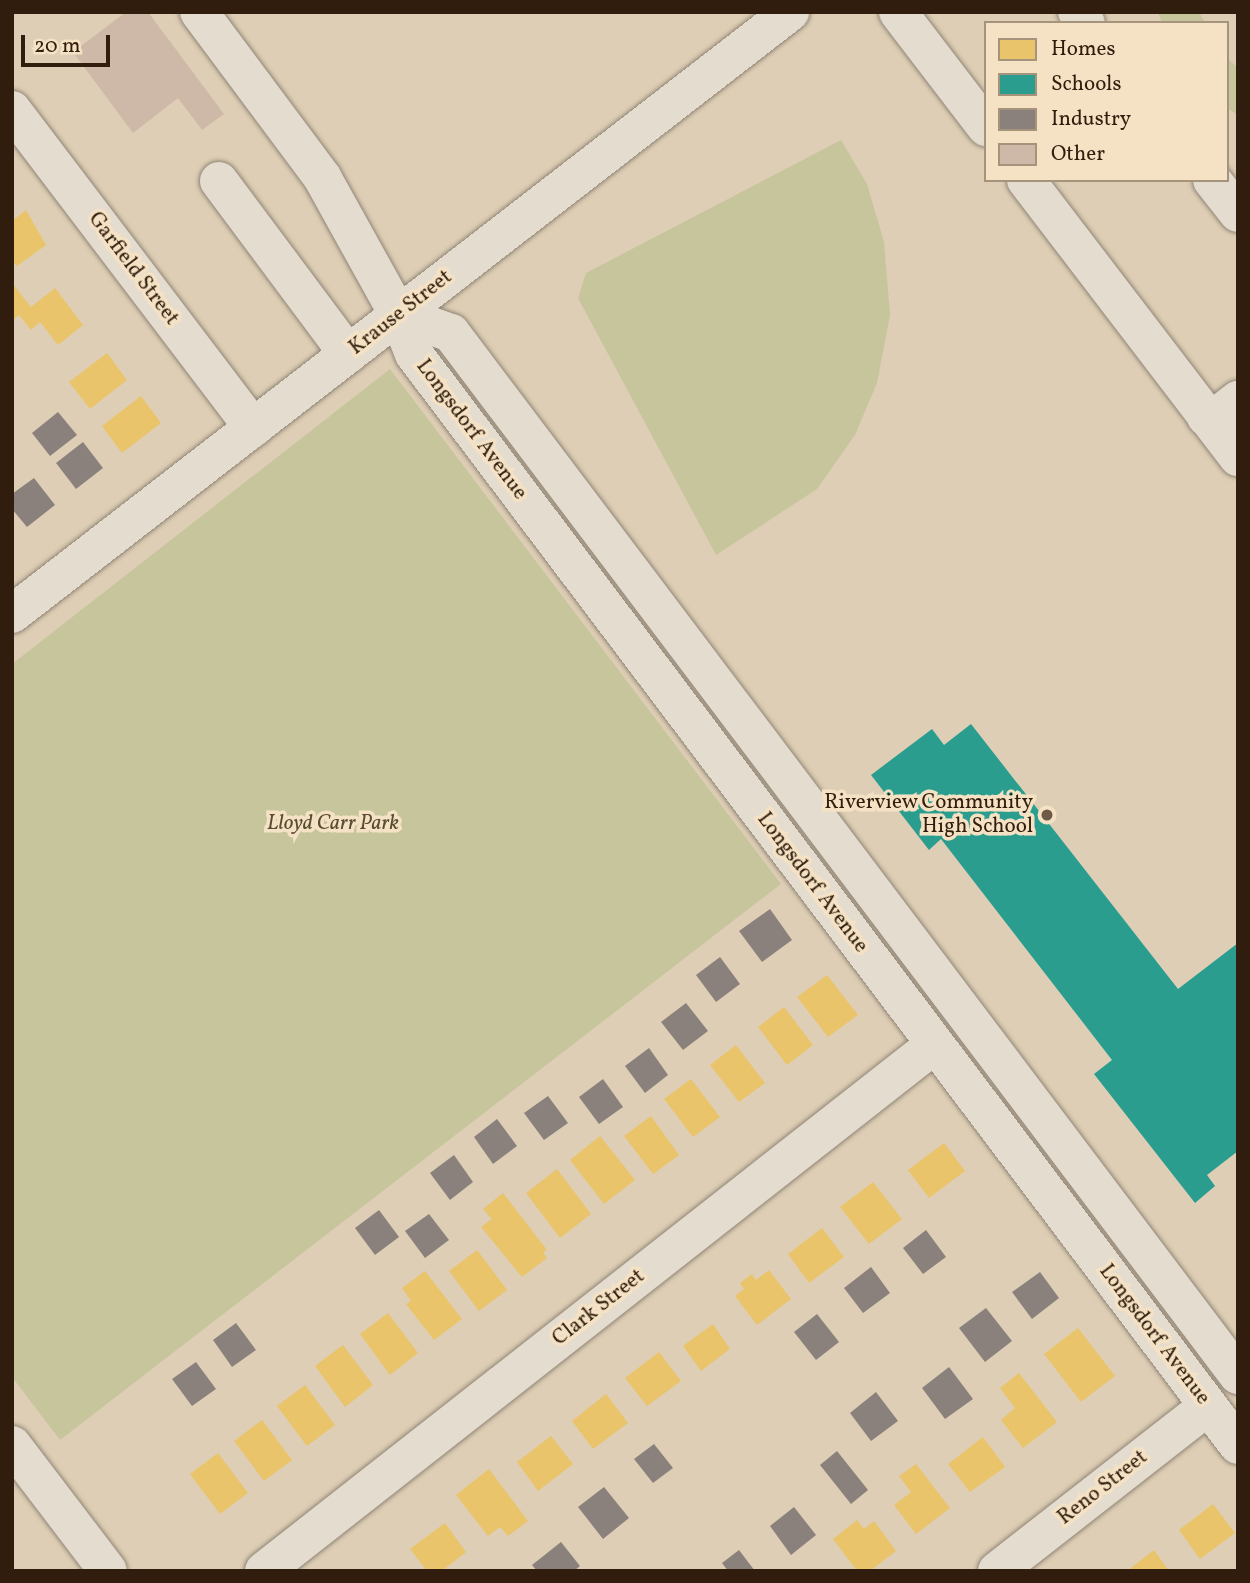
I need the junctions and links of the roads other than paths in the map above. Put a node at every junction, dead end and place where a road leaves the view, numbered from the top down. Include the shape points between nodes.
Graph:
1 (199, 12) edge
2 (790, 12) edge
3 (898, 12) edge
4 (12, 110) edge
5 (984, 124) edge
6 (219, 181) dead end
7 (1028, 182) edge
8 (1214, 182) edge
9 (1238, 213) edge
10 (398, 314) junction
11 (348, 354) junction
12 (1222, 408) edge
13 (253, 428) junction
14 (1238, 457) edge
15 (12, 614) edge
16 (671, 625) junction
17 (638, 651) junction
18 (783, 771) junction
19 (748, 797) junction
20 (934, 1045) junction
21 (1238, 1375) edge
22 (1208, 1406) junction
23 (12, 1445) edge
24 (1238, 1445) edge
25 (108, 1571) edge
26 (264, 1571) edge
27 (997, 1571) edge

1 - 10 street, Longsdorf Avenue via 322,177
2 - 10 street, Krause Street
3 - 5 street
4 - 13 street, Garfield Street
6 - 11 street
7 - 12 street
8 - 9 street
10 - 11 street, Krause Street
10 - 16 street, Longsdorf Avenue via 451,333
10 - 17 street, Longsdorf Avenue via 414,354
11 - 13 street, Krause Street
12 - 14 street
13 - 15 street, Krause Street
16 - 17 street
16 - 18 street, Longsdorf Avenue
17 - 19 street, Longsdorf Avenue
18 - 19 street
18 - 21 street, Longsdorf Avenue
19 - 20 street, Longsdorf Avenue
20 - 22 street, Longsdorf Avenue
20 - 26 street, Clark Street
22 - 24 street, Longsdorf Avenue
22 - 27 street, Reno Street
23 - 25 street

